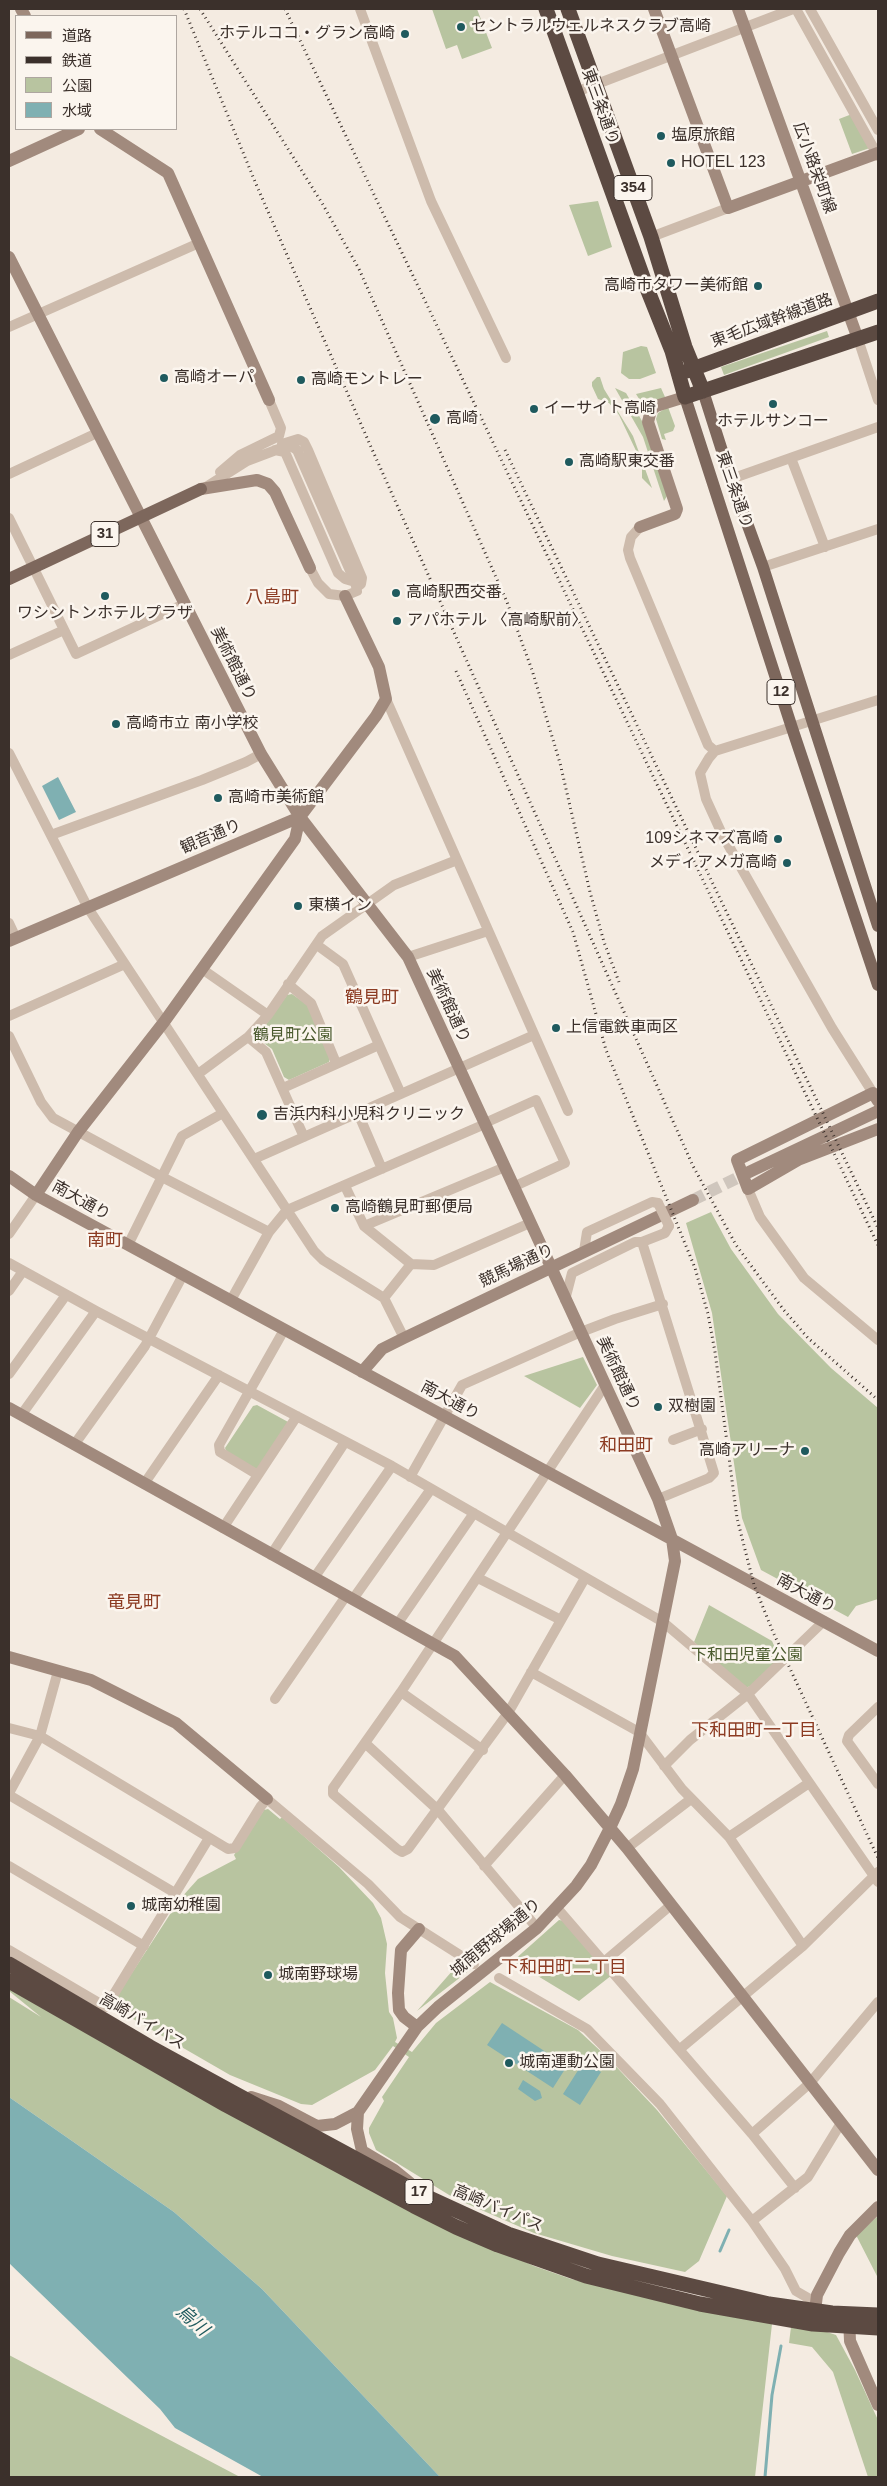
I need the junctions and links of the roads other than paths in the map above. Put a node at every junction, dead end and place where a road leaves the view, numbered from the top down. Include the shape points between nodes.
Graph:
1 (360, 9) edge
2 (546, 9) edge
3 (568, 9) edge
4 (654, 9) edge
5 (738, 9) edge
6 (794, 9) edge
7 (810, 9) edge
8 (745, 28) junction
9 (672, 56) junction
10 (596, 85) junction
11 (576, 92) junction
12 (77, 130) edge
13 (102, 130) edge
14 (878, 130) edge
15 (878, 154) edge
16 (9, 161) edge
17 (802, 182) junction
18 (728, 208) junction
19 (651, 237) junction
20 (199, 243) junction
21 (9, 257) edge
22 (878, 302) edge
23 (848, 312) junction
24 (38, 313) junction
25 (9, 326) edge
26 (878, 332) edge
27 (858, 339) junction
28 (506, 358) dead end
29 (695, 368) junction
30 (678, 374) junction
31 (703, 391) junction
32 (685, 397) junction
33 (269, 400) joint
34 (878, 400) edge
35 (878, 427) edge
36 (97, 433) junction
37 (791, 458) junction
38 (231, 471) junction
39 (9, 474) edge
40 (731, 479) junction
41 (201, 489) junction
42 (141, 517) junction
43 (9, 518) edge
44 (640, 527) joint
45 (878, 529) edge
46 (825, 547) junction
47 (763, 567) junction
48 (32, 568) junction
49 (310, 568) joint
50 (9, 579) edge
51 (356, 585) junction
52 (345, 596) junction
53 (184, 604) junction
54 (64, 630) junction
55 (9, 655) edge
56 (386, 699) junction
57 (878, 700) edge
58 (812, 722) junction
59 (792, 728) junction
60 (715, 751) junction
61 (9, 753) edge
62 (260, 754) junction
63 (300, 817) junction
64 (51, 835) junction
65 (457, 860) junction
66 (366, 905) junction
67 (88, 908) junction
68 (9, 923) edge
69 (878, 926) edge
70 (488, 931) junction
71 (12, 940) edge
72 (317, 945) junction
73 (408, 957) junction
74 (125, 964) junction
75 (202, 969) junction
76 (288, 984) junction
77 (878, 985) edge
78 (268, 1015) junction
79 (9, 1016) edge
80 (164, 1022) junction
81 (534, 1035) junction
82 (9, 1036) edge
83 (248, 1037) junction
84 (379, 1045) junction
85 (12, 1050) edge
86 (336, 1063) junction
87 (460, 1068) junction
88 (198, 1074) junction
89 (282, 1088) junction
90 (400, 1094) junction
91 (876, 1097) edge
92 (568, 1111) dead end
93 (878, 1111) edge
94 (223, 1113) junction
95 (358, 1113) junction
96 (485, 1123) junction
97 (878, 1129) edge
98 (78, 1132) junction
99 (304, 1137) junction
100 (254, 1159) junction
101 (505, 1167) junction
102 (382, 1170) junction
103 (749, 1172) tunnel mouth
104 (9, 1176) edge
105 (162, 1177) junction
106 (345, 1186) junction
107 (513, 1186) junction
108 (748, 1189) junction
109 (36, 1195) junction
110 (693, 1200) tunnel mouth
111 (287, 1210) junction
112 (530, 1222) junction
113 (364, 1226) junction
114 (269, 1232) junction
115 (9, 1234) edge
116 (642, 1242) junction
117 (128, 1245) junction
118 (584, 1252) junction
119 (9, 1263) edge
120 (411, 1264) junction
121 (551, 1269) junction
122 (23, 1271) junction
123 (183, 1275) junction
124 (9, 1291) edge
125 (66, 1295) junction
126 (384, 1298) junction
127 (231, 1300) junction
128 (565, 1300) junction
129 (663, 1304) junction
130 (96, 1312) junction
131 (284, 1330) junction
132 (581, 1332) junction
133 (148, 1338) junction
134 (404, 1338) junction
135 (878, 1340) edge
136 (362, 1372) junction
137 (9, 1374) edge
138 (219, 1375) junction
139 (605, 1386) junction
140 (251, 1391) junction
141 (9, 1408) edge
142 (22, 1414) junction
143 (297, 1416) junction
144 (444, 1416) junction
145 (702, 1429) junction
146 (673, 1440) dead end
147 (345, 1442) junction
148 (74, 1445) junction
149 (392, 1466) junction
150 (547, 1470) junction
151 (258, 1475) junction
152 (410, 1477) junction
153 (144, 1484) junction
154 (431, 1489) junction
155 (658, 1499) junction
156 (474, 1512) junction
157 (223, 1528) junction
158 (509, 1532) junction
159 (672, 1539) junction
160 (271, 1554) junction
161 (314, 1578) junction
162 (478, 1578) junction
163 (585, 1578) junction
164 (349, 1598) junction
165 (561, 1620) junction
166 (824, 1621) junction
167 (663, 1622) junction
168 (398, 1623) junction
169 (433, 1643) junction
170 (877, 1647) edge
171 (9, 1657) edge
172 (58, 1671) junction
173 (531, 1672) junction
174 (401, 1692) junction
175 (748, 1694) junction
176 (275, 1698) dead end
177 (878, 1707) edge
178 (508, 1713) junction
179 (9, 1728) edge
180 (639, 1732) junction
181 (40, 1736) junction
182 (365, 1742) junction
183 (483, 1750) junction
184 (664, 1766) junction
185 (565, 1775) junction
186 (809, 1783) junction
187 (878, 1784) edge
188 (9, 1794) edge
189 (267, 1799) junction
190 (691, 1799) junction
191 (438, 1810) junction
192 (610, 1828) junction
193 (729, 1837) junction
194 (209, 1838) junction
195 (628, 1848) junction
196 (9, 1866) edge
197 (484, 1866) junction
198 (877, 1876) edge
199 (175, 1893) junction
200 (671, 1905) junction
201 (557, 1908) junction
202 (537, 1928) junction
203 (419, 1929) junction
204 (144, 1946) junction
205 (803, 1946) junction
206 (9, 1950) edge
207 (605, 1961) junction
208 (9, 1964) edge
209 (474, 1964) dead end
210 (499, 1978) dead end
211 (9, 1980) edge
212 (743, 1997) junction
213 (878, 2002) edge
214 (417, 2027) junction
215 (680, 2049) junction
216 (810, 2083) junction
217 (234, 2093) junction
218 (358, 2112) junction
219 (841, 2124) junction
220 (752, 2134) junction
221 (878, 2170) edge
222 (795, 2188) junction
223 (423, 2195) junction
224 (878, 2207) edge
225 (752, 2221) junction
226 (814, 2312) junction
227 (878, 2315) edge
228 (848, 2321) junction
229 (878, 2328) edge
230 (878, 2405) edge

1 - 28 street via 430,201
2 - 11 highway, 東三条通り / 354
3 - 10 highway, 東三条通り / 354
4 - 9 street
5 - 8 street, 広小路栄町線
6 - 8 street
6 - 15 street
7 - 14 street
8 - 9 street
8 - 17 street, 広小路栄町線
9 - 10 street
9 - 18 street
10 - 11 street
10 - 19 highway, 東三条通り / 354
11 - 30 highway, 東三条通り / 354
12 - 16 street
13 - 20 street via 168,173
15 - 17 street
17 - 18 street
17 - 23 street, 広小路栄町線
18 - 19 street
19 - 29 highway, 東三条通り / 354 via 685,347
20 - 24 street
20 - 33 street
21 - 24 street, 美術館通り
22 - 23 highway, 東毛広域幹線道路
23 - 27 street, 広小路栄町線
23 - 29 highway, 東毛広域幹線道路
24 - 25 street
24 - 36 street, 美術館通り
26 - 27 highway
27 - 31 highway
27 - 34 street
29 - 30 highway, 東毛広域幹線道路
29 - 31 highway, 東三条通り / 354
30 - 32 highway, 東三条通り / 354
31 - 32 highway
31 - 40 main road, 東三条通り / 12
32 - 44 street via 650,410 648,422 677,509 675,514
32 - 59 main road, 東三条通り / 12
33 - 41 street via 281,428 279,436 240,455
35 - 37 street
36 - 39 street
36 - 42 street, 美術館通り
37 - 40 street
37 - 46 street
38 - 41 street
38 - 51 street via 275,450 285,452 340,577
38 - 51 street via 246,458 292,440 304,442 362,578 361,584
40 - 47 main road, 東三条通り / 12
41 - 42 main road, 31
41 - 49 street via 257,480 268,484 275,492
42 - 48 main road, 31
42 - 53 street, 美術館通り
43 - 48 street
44 - 60 street via 631,537 630,558 708,745
45 - 46 street
46 - 47 street
47 - 58 main road, 東三条通り / 12
48 - 50 main road, 31
48 - 54 street
49 - 52 street via 323,590
51 - 52 street via 357,591
52 - 56 street via 379,668
53 - 54 street via 76,654
53 - 62 street, 美術館通り
54 - 55 street
56 - 63 street, 観音通り
56 - 65 street
57 - 58 street
58 - 59 street
58 - 69 main road, 東三条通り / 12
59 - 60 street
59 - 77 main road, 東三条通り / 12
60 - 91 street via 700,773 718,826 832,1028
61 - 64 street
62 - 63 street, 美術館通り
62 - 64 street via 202,780
63 - 66 street, 美術館通り
63 - 67 street, 観音通り
63 - 75 street via 296,837
64 - 67 street
65 - 66 street via 394,885
65 - 70 street
66 - 72 street via 322,936
66 - 73 street, 美術館通り
67 - 71 street, 観音通り
67 - 74 street
68 - 71 street
70 - 73 street
70 - 81 street
72 - 76 street
72 - 84 street via 343,964
73 - 87 street, 美術館通り
74 - 79 street
74 - 80 street
75 - 78 street
75 - 80 street
76 - 78 street
76 - 86 street via 311,1003
78 - 83 street
80 - 88 street
80 - 98 street
81 - 87 street
81 - 92 street
82 - 85 street
83 - 88 street
83 - 89 street via 266,1052
84 - 86 street
84 - 90 street
85 - 98 street via 53,1118
86 - 89 street
87 - 90 street
87 - 96 street, 美術館通り
88 - 94 street
89 - 99 street
90 - 95 street
91 - 108 street via 737,1160
93 - 103 street
94 - 100 street
94 - 105 street via 182,1136
95 - 99 street
95 - 102 street
96 - 101 street, 美術館通り
96 - 102 street
96 - 107 street via 536,1100 565,1163
97 - 108 street via 798,1160
98 - 105 street
98 - 109 street
99 - 100 street
100 - 111 street
101 - 107 street, 美術館通り
101 - 113 street
102 - 106 street
104 - 109 street, 南大通り
105 - 114 street
105 - 117 street
106 - 111 street
106 - 113 street
107 - 112 street, 美術館通り
108 - 135 street via 760,1217 804,1278
109 - 115 street
109 - 117 street, 南大通り
110 - 118 street, 競馬場通り
111 - 114 street
111 - 126 street via 323,1260
112 - 120 street via 434,1265
112 - 121 street, 美術館通り
113 - 120 street
114 - 127 street
116 - 118 street, bridge via 665,1233 668,1226 658,1204 652,1202 587,1232
116 - 128 street via 635,1242 572,1273
116 - 129 street
117 - 123 street, 南大通り
118 - 121 street, 競馬場通り
119 - 122 street
120 - 126 street
121 - 128 street, 美術館通り
121 - 134 street, 競馬場通り
122 - 124 street
122 - 125 street
123 - 127 street, 南大通り
123 - 133 street
125 - 130 street
125 - 137 street
126 - 134 street
127 - 131 street, 南大通り
128 - 132 street, 美術館通り
129 - 132 street
129 - 145 street
130 - 133 street
130 - 142 street
131 - 136 street, 南大通り
131 - 140 street
132 - 139 street, 美術館通り
132 - 144 street via 462,1385
133 - 138 street
133 - 148 street
134 - 136 street, 競馬場通り via 382,1349
136 - 144 street, 南大通り
138 - 140 street
138 - 153 street
139 - 150 street
139 - 155 street, 美術館通り
140 - 143 street
140 - 151 street via 219,1445 220,1452
141 - 142 street
142 - 148 street
143 - 147 street
143 - 151 street
144 - 150 street, 南大通り
144 - 152 street
145 - 146 street
145 - 155 street via 714,1473
147 - 149 street
147 - 160 street
148 - 153 street
149 - 152 street
149 - 161 street
150 - 158 street
150 - 159 street, 南大通り
151 - 157 street
152 - 154 street
153 - 157 street
154 - 156 street
154 - 164 street
155 - 159 street, 美術館通り
156 - 158 street
156 - 168 street
157 - 160 street
158 - 162 street
158 - 163 street
159 - 166 street, 南大通り
159 - 167 street, 城南野球場通り via 675,1560
160 - 161 street
161 - 164 street
162 - 165 street
162 - 169 street
163 - 165 street
163 - 167 street
164 - 168 street
164 - 176 street
165 - 173 street
166 - 170 street, 南大通り
166 - 175 street
167 - 175 street
167 - 180 street, 城南野球場通り
168 - 169 street
169 - 174 street
169 - 178 street via 455,1656
171 - 172 street
172 - 181 street
172 - 189 street via 92,1680 176,1723
173 - 178 street
173 - 180 street
174 - 182 street
174 - 183 street
175 - 184 street via 690,1740
175 - 186 street
177 - 187 street via 846,1741
178 - 183 street
178 - 185 street
179 - 181 street
180 - 184 street
180 - 192 street, 城南野球場通り via 633,1769
181 - 188 street
181 - 194 street
182 - 191 street
182 - 191 street via 332,1794 402,1852 408,1849
183 - 191 street
184 - 190 street
185 - 192 street
185 - 197 street
186 - 193 street
186 - 198 street
188 - 199 street
189 - 194 street via 232,1850
189 - 203 street via 368,1884 400,1917
190 - 193 street
190 - 195 street
191 - 197 street
192 - 195 street
192 - 201 street, 城南野球場通り via 591,1865
193 - 205 street
194 - 199 street
195 - 200 street
196 - 204 street
197 - 202 street
198 - 205 street
199 - 204 street
200 - 207 street
200 - 212 street
201 - 202 street, 城南野球場通り
201 - 207 street
202 - 214 street, 城南野球場通り
203 - 209 street
203 - 214 street via 401,1950 398,1994 399,2010
204 - 206 street via 106,2007
205 - 212 street
207 - 215 street
208 - 217 highway, 高崎バイパス / 17
210 - 225 street via 587,2029 660,2104
211 - 226 highway, 高崎バイパス / 17 via 226,2105 456,2227 498,2245 586,2276 700,2304
212 - 215 street
212 - 216 street
213 - 216 street
214 - 218 street, 城南野球場通り
215 - 220 street
216 - 219 street
216 - 220 street
217 - 218 street via 279,2106 317,2126 335,2124
217 - 223 highway, 高崎バイパス / 17
218 - 223 street via 357,2129 362,2151 394,2170
219 - 221 street
219 - 222 street via 808,2177
220 - 222 street
222 - 225 street
223 - 226 highway, 高崎バイパス / 17 via 508,2234 598,2264
224 - 226 street via 850,2235 820,2288
225 - 226 street via 785,2269 796,2292
226 - 228 highway, 高崎バイパス / 17
227 - 228 highway, 高崎バイパス / 17
228 - 229 highway, 高崎バイパス / 17
228 - 230 street via 852,2346

